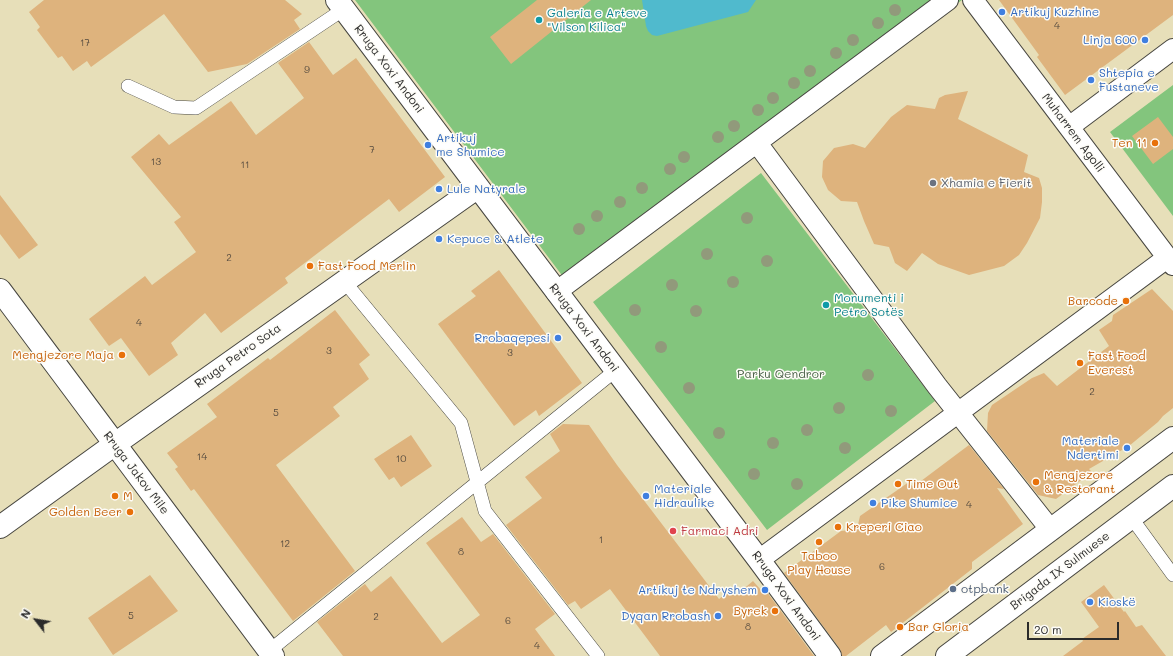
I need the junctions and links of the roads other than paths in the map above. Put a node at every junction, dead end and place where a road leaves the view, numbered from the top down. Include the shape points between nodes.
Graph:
1 (948, 0) edge
2 (974, 0) edge
3 (340, 4) edge
4 (1173, 49) edge
5 (128, 86) dead end
6 (1069, 127) junction
7 (757, 143) junction
8 (478, 187) junction
9 (1170, 262) edge
10 (344, 281) junction
11 (0, 290) edge
12 (556, 292) junction
13 (616, 370) junction
14 (958, 412) junction
15 (1173, 438) edge
16 (114, 444) junction
17 (477, 483) junction
18 (1173, 486) edge
19 (1132, 517) junction
20 (0, 527) edge
21 (1050, 530) junction
22 (759, 560) junction
23 (1173, 575) edge
24 (271, 654) edge
25 (598, 656) edge
26 (830, 656) edge
27 (882, 656) edge
28 (947, 656) edge

1 - 7 street
2 - 6 street, Muharrem Agolli
3 - 5 lane via 196,108 174,107
3 - 8 street, Rruga Xoxi Andoni
4 - 6 street
6 - 9 street, Muharrem Agolli
7 - 12 street
7 - 14 street via 936,386
8 - 10 street, Rruga Petro Sota
8 - 12 street, Rruga Xoxi Andoni
9 - 14 street
10 - 16 street, Rruga Petro Sota
10 - 17 lane via 461,423
11 - 16 street, Rruga Jakov Mile
12 - 13 street, Rruga Xoxi Andoni
13 - 17 lane
13 - 22 street, Rruga Xoxi Andoni
14 - 21 street
14 - 22 street
15 - 21 street
16 - 20 street, Rruga Petro Sota
16 - 24 street, Rruga Jakov Mile
17 - 24 lane
17 - 25 lane via 485,511
18 - 19 street, Brigada IX Sulmuese
19 - 23 lane
19 - 28 street, Brigada IX Sulmuese
21 - 27 street
22 - 26 street, Rruga Xoxi Andoni

